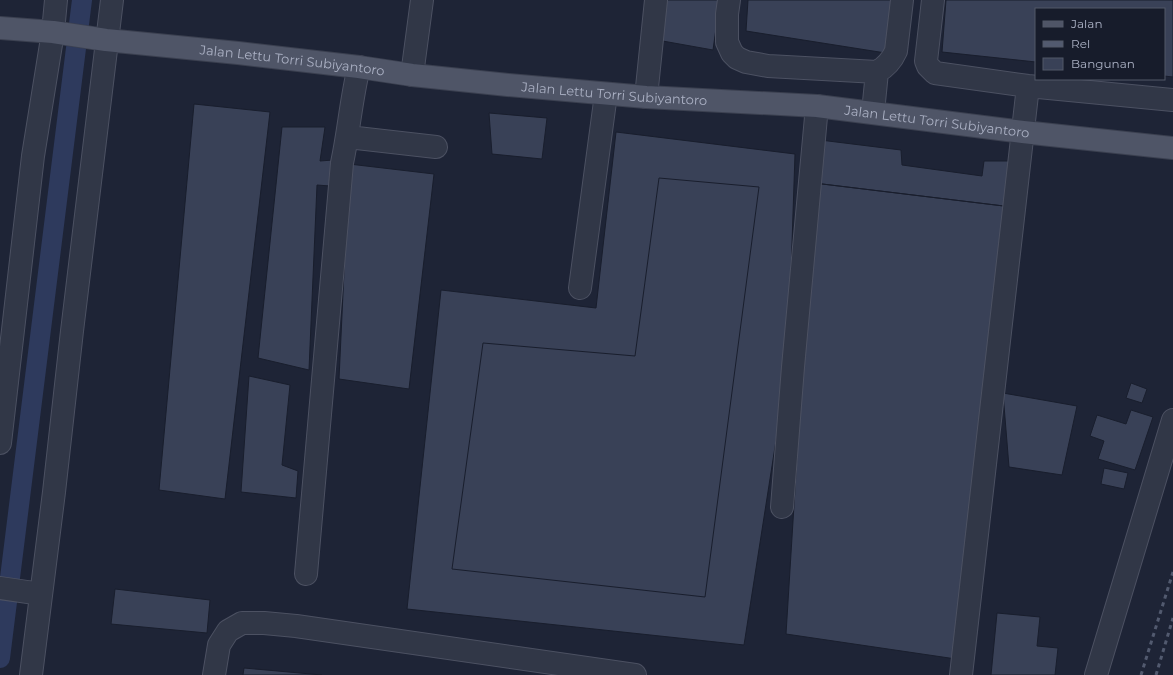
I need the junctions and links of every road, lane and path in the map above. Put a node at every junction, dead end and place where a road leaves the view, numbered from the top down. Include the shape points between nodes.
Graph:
1 (56, 0) edge
2 (112, 0) edge
3 (422, 0) edge
4 (656, 0) edge
5 (729, 0) edge
6 (902, 0) edge
7 (933, 0) edge
8 (0, 28) edge
9 (54, 32) junction
10 (104, 40) junction
11 (359, 67) junction
12 (877, 72) junction
13 (412, 75) junction
14 (1028, 86) junction
15 (606, 94) junction
16 (646, 97) junction
17 (1173, 100) edge
18 (817, 106) junction
19 (874, 112) junction
20 (1023, 132) junction
21 (348, 137) junction
22 (436, 147) dead end
23 (1173, 148) edge
24 (580, 288) dead end
25 (1173, 420) edge
26 (0, 443) edge
27 (782, 507) dead end
28 (306, 574) dead end
29 (0, 588) edge
30 (38, 594) junction
31 (31, 675) edge
32 (214, 675) edge
33 (635, 675) edge
34 (961, 675) edge
35 (1096, 675) edge

1 - 9 street
2 - 10 street
3 - 13 street
4 - 16 street
5 - 12 street via 727,42 737,58 768,66
6 - 12 street via 896,51 888,64
7 - 14 street via 926,61 935,73
8 - 9 main road, Jalan Lettu Torri Subiyantoro
9 - 10 main road, Jalan Lettu Torri Subiyantoro
9 - 26 street via 33,156
10 - 11 main road, Jalan Lettu Torri Subiyantoro
10 - 30 street via 54,492
11 - 13 main road, Jalan Lettu Torri Subiyantoro
11 - 21 street
12 - 19 street
13 - 15 main road, Jalan Lettu Torri Subiyantoro
14 - 17 street
14 - 20 street
15 - 16 main road, Jalan Lettu Torri Subiyantoro
15 - 24 street
16 - 18 main road, Jalan Lettu Torri Subiyantoro
18 - 19 main road, Jalan Lettu Torri Subiyantoro
18 - 27 street via 792,367
19 - 20 main road, Jalan Lettu Torri Subiyantoro
20 - 23 main road, Jalan Lettu Torri Subiyantoro
20 - 34 street
21 - 22 street
21 - 28 street via 342,163
25 - 35 street
29 - 30 street
30 - 31 street
32 - 33 street via 219,645 228,631 242,623 264,623

